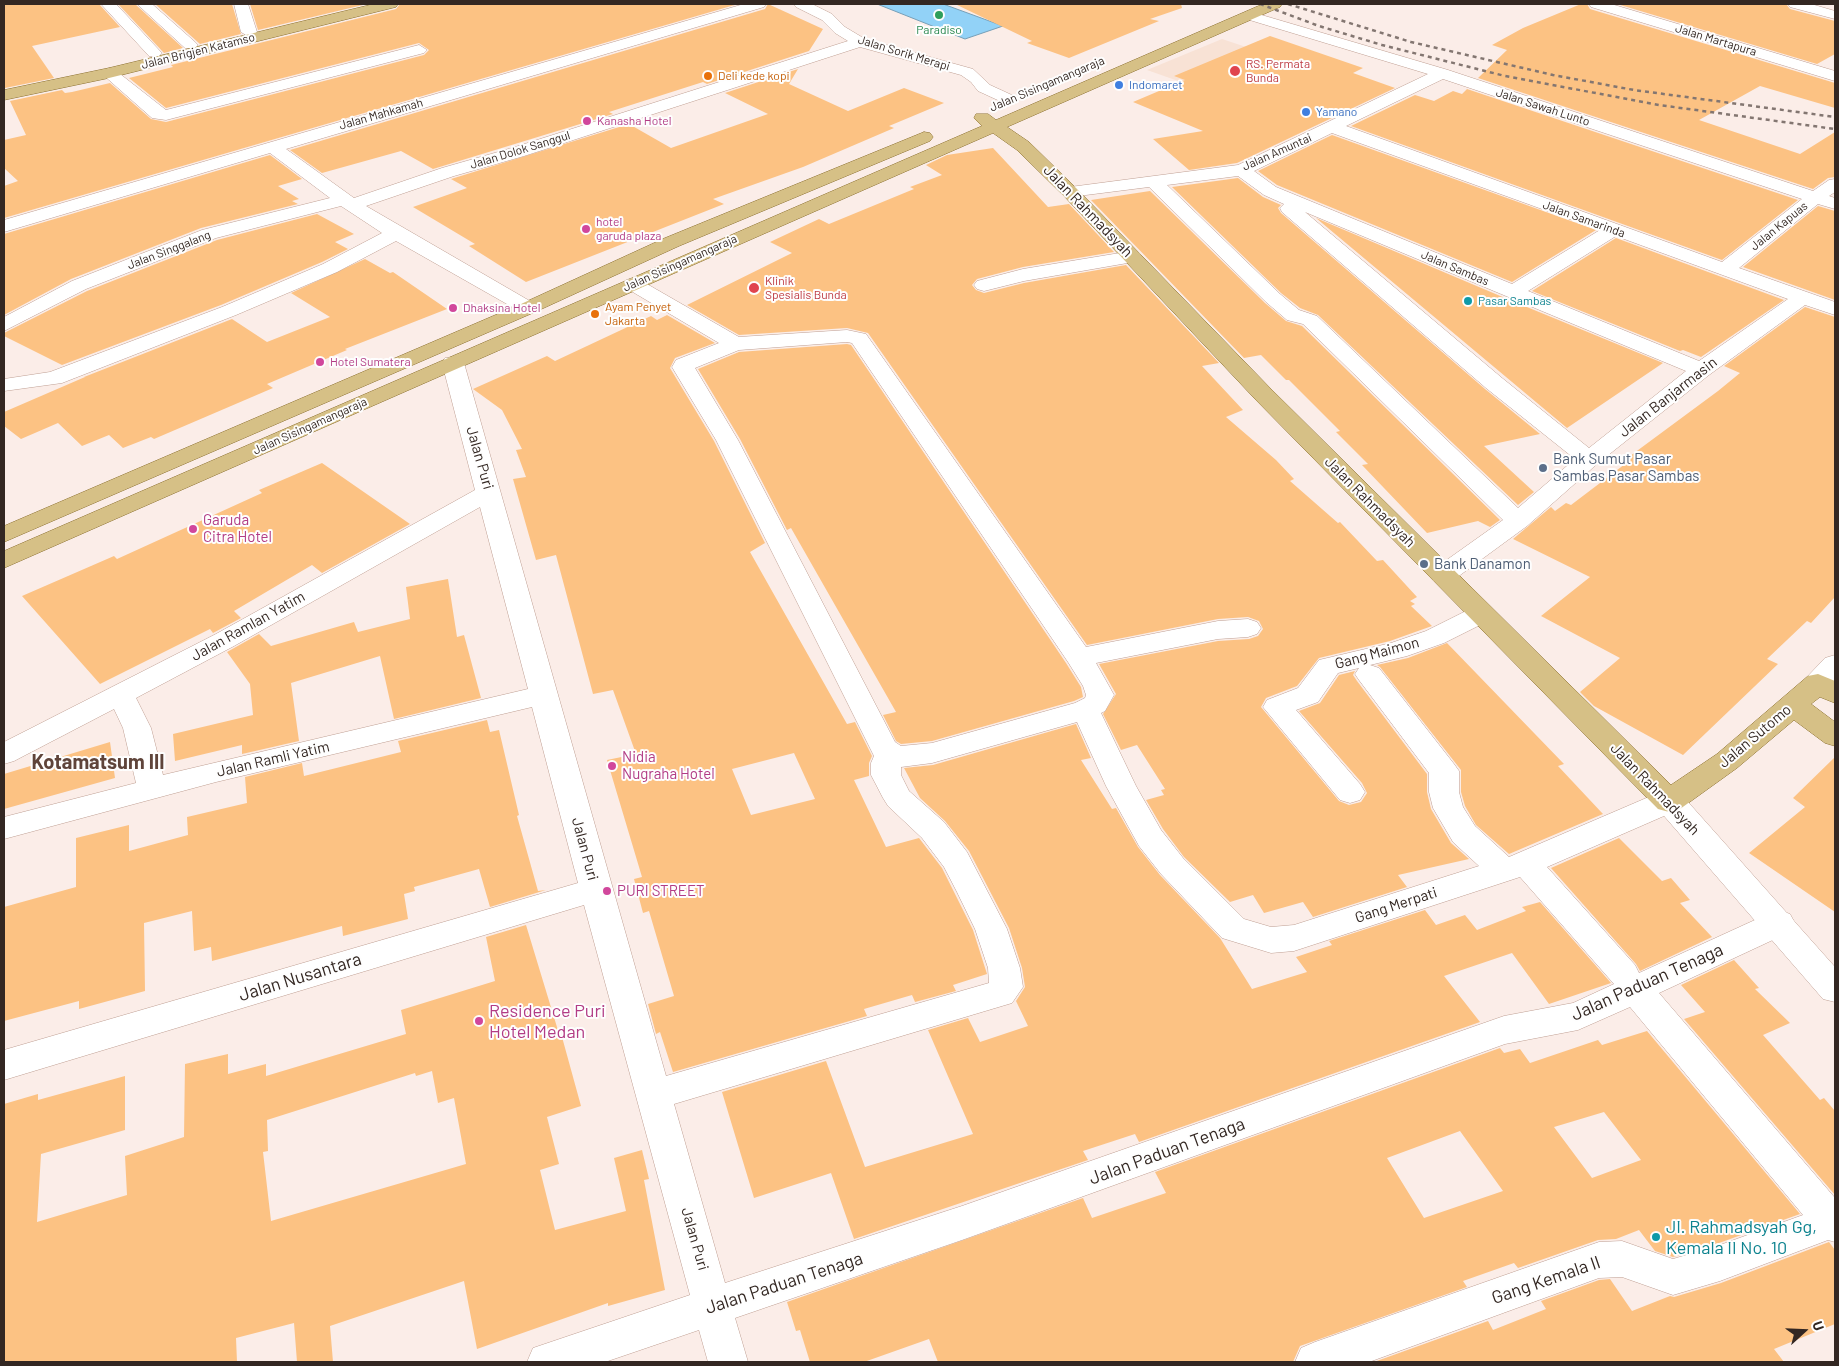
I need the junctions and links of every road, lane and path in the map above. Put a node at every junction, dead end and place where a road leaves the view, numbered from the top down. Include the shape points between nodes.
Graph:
1 (108, 4) edge
2 (144, 4) edge
3 (241, 4) edge
4 (356, 4) edge
5 (391, 4) edge
6 (759, 4) edge
7 (801, 4) edge
8 (1275, 4) edge
9 (1596, 4) edge
10 (1795, 4) edge
11 (1248, 15) junction
12 (1835, 15) edge
13 (249, 32) junction
14 (860, 42) junction
15 (190, 45) junction
16 (419, 50) dead end
17 (154, 53) junction
18 (1086, 68) dead end
19 (109, 73) junction
20 (1442, 73) junction
21 (1107, 76) junction
22 (1835, 76) edge
23 (68, 78) junction
24 (4, 85) edge
25 (1025, 92) dead end
26 (4, 95) edge
27 (1008, 99) junction
28 (1038, 106) junction
29 (986, 120) junction
30 (1332, 127) junction
31 (271, 146) junction
32 (1023, 146) junction
33 (1242, 170) junction
34 (1154, 182) junction
35 (1835, 184) edge
36 (1270, 191) junction
37 (1070, 192) junction
38 (1814, 198) junction
39 (348, 202) junction
40 (1835, 204) edge
41 (4, 226) edge
42 (1613, 230) junction
43 (396, 233) junction
44 (1132, 257) junction
45 (1725, 269) junction
46 (633, 284) junction
47 (984, 285) dead end
48 (1513, 292) junction
49 (1803, 297) junction
50 (528, 308) junction
51 (1835, 309) edge
52 (4, 325) edge
53 (735, 344) junction
54 (453, 363) junction
55 (1700, 370) junction
56 (4, 384) edge
57 (1589, 459) junction
58 (489, 492) junction
59 (1518, 521) junction
60 (4, 534) edge
61 (4, 560) edge
62 (1443, 575) junction
63 (1482, 614) junction
64 (1248, 628) dead end
65 (1079, 657) junction
66 (1369, 674) dead end
67 (1830, 680) edge
68 (120, 694) junction
69 (544, 695) junction
70 (1793, 705) junction
71 (1085, 710) junction
72 (1835, 736) edge
73 (4, 754) edge
74 (890, 754) junction
75 (152, 789) junction
76 (1350, 792) dead end
77 (1669, 801) junction
78 (4, 828) edge
79 (1514, 866) junction
80 (596, 890) junction
81 (1779, 923) junction
82 (1629, 982) junction
83 (1835, 989) edge
84 (4, 1065) edge
85 (654, 1095) junction
86 (1834, 1222) edge
87 (714, 1306) junction
88 (547, 1362) edge
89 (728, 1362) edge
90 (1316, 1362) edge

1 - 17 street
2 - 15 street
3 - 13 street
4 - 13 main road, Jalan Brigjen Katamso
5 - 19 main road, Jalan Brigjen Katamso
6 - 31 street, Jalan Mahkamah
7 - 14 street, Jalan Sorik Merapi via 826,17
8 - 11 main road, Jalan Sisingamangaraja
9 - 22 street, Jalan Martapura
10 - 12 street
11 - 20 street, Jalan Sawah Lunto
11 - 21 main road, Jalan Sisingamangaraja
13 - 15 main road, Jalan Brigjen Katamso
14 - 27 street, Jalan Sorik Merapi via 967,72 984,88
14 - 39 street, Jalan Dolok Sanggul via 518,152
15 - 17 main road, Jalan Brigjen Katamso
16 - 19 street via 166,115 158,114
17 - 23 main road, Jalan Brigjen Katamso
18 - 21 main road
19 - 23 main road, Jalan Brigjen Katamso
20 - 30 street, Jalan Amuntai
20 - 38 street, Jalan Sawah Lunto
21 - 28 main road, Jalan Sisingamangaraja
23 - 24 main road, Jalan Brigjen Katamso
23 - 26 main road, Jalan Brigjen Katamso
25 - 27 main road, Jalan Sisingamangaraja
27 - 29 main road, Jalan Sisingamangaraja
28 - 29 main road, Jalan Sisingamangaraja
28 - 32 main road
29 - 32 main road, Jalan Rahmadsyah
29 - 46 main road, Jalan Sisingamangaraja
29 - 50 main road, Jalan Sisingamangaraja via 672,242
30 - 33 street, Jalan Amuntai
30 - 42 street, Jalan Samarinda
31 - 39 street
31 - 41 street, Jalan Mahkamah
32 - 37 main road, Jalan Rahmadsyah
33 - 34 street, Jalan Amuntai
33 - 36 street, Jalan Sambas
34 - 37 street, Jalan Amuntai
34 - 59 street via 1273,298 1294,316 1310,320
35 - 38 street, Jalan Kapuas
36 - 48 street, Jalan Sambas
36 - 57 street via 1494,383
37 - 44 main road, Jalan Rahmadsyah
38 - 40 street, Jalan Sawah Lunto
38 - 45 street, Jalan Kapuas
39 - 43 street
39 - 52 street, Jalan Singgalang via 209,234 79,285
42 - 45 street, Jalan Samarinda
42 - 48 street
43 - 50 street
43 - 56 street via 330,268 229,311 54,378
44 - 47 street via 1023,275
44 - 62 main road, Jalan Rahmadsyah
45 - 49 street, Jalan Samarinda
46 - 53 street
46 - 54 main road, Jalan Sisingamangaraja
48 - 55 street, Jalan Sambas
49 - 51 street, Jalan Samarinda
49 - 55 street, Jalan Banjarmasin
50 - 60 main road, Jalan Sisingamangaraja
53 - 65 street via 847,336 858,338
53 - 74 street via 683,367 727,440 884,749
54 - 58 street, Jalan Puri
54 - 61 main road, Jalan Sisingamangaraja
55 - 57 street, Jalan Banjarmasin
57 - 59 street, Jalan Banjarmasin
58 - 68 street, Jalan Ramlan Yatim via 225,640
58 - 69 street, Jalan Puri
59 - 62 street, Jalan Banjarmasin
62 - 63 main road, Jalan Rahmadsyah
63 - 76 street, Gang Maimon via 1404,648 1329,666 1308,695 1277,708
63 - 77 main road, Jalan Rahmadsyah
64 - 65 street via 1218,630
65 - 71 street via 1100,695 1095,704
66 - 79 street via 1444,771 1448,808 1464,834
67 - 70 main road, Jalan Sutomo
68 - 73 street, Jalan Ramlan Yatim
68 - 75 street via 137,728
69 - 75 street, Jalan Ramli Yatim
69 - 80 street, Jalan Puri
70 - 72 main road
70 - 77 main road, Jalan Sutomo via 1727,761
71 - 74 street via 932,753 905,757
71 - 79 street, Gang Merpati via 1150,838 1172,866 1233,929 1271,940 1294,938
74 - 85 street via 886,775 898,798 933,830 956,860 991,929 1004,968 1006,987 1000,992 946,1009
75 - 78 street, Jalan Ramli Yatim
77 - 79 street, Gang Merpati
77 - 81 street, Jalan Rahmadsyah
79 - 82 street
80 - 84 street, Jalan Nusantara
80 - 85 street, Jalan Puri
81 - 82 street, Jalan Paduan Tenaga
81 - 83 street, Jalan Rahmadsyah
82 - 86 street
82 - 87 street, Jalan Paduan Tenaga via 1578,1016 1504,1030 962,1223
85 - 87 street, Jalan Puri
86 - 90 street, Gang Kemala II via 1673,1277 1622,1259 1599,1260
87 - 88 street, Jalan Paduan Tenaga
87 - 89 street, Jalan Puri

